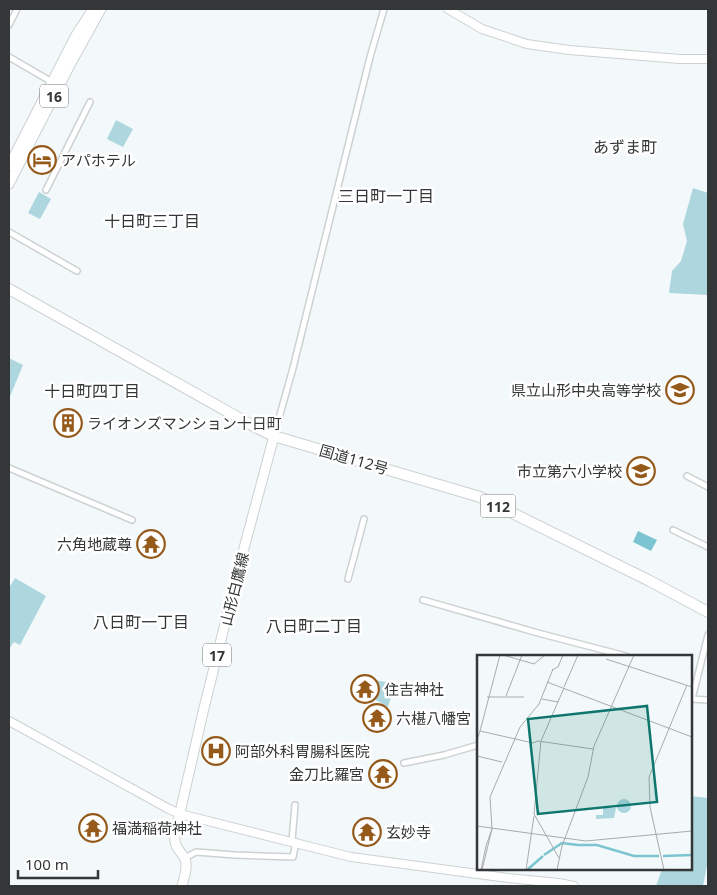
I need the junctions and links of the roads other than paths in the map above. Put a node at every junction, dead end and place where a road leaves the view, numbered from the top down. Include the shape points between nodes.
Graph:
1 (17, 9) edge
2 (93, 9) edge
3 (101, 9) edge
4 (384, 9) edge
5 (448, 9) edge
6 (9, 25) edge
7 (9, 56) edge
8 (708, 60) edge
9 (52, 82) junction
10 (90, 102) dead end
11 (9, 166) edge
12 (9, 184) edge
13 (46, 190) dead end
14 (9, 232) edge
15 (77, 271) dead end
16 (9, 289) edge
17 (274, 436) junction
18 (9, 468) edge
19 (687, 476) dead end
20 (708, 487) edge
21 (364, 518) dead end
22 (132, 520) dead end
23 (673, 530) dead end
24 (708, 547) edge
25 (348, 579) dead end
26 (423, 600) dead end
27 (708, 612) edge
28 (708, 635) edge
29 (622, 655) edge
30 (692, 673) edge
31 (698, 675) junction
32 (692, 696) edge
33 (692, 699) edge
34 (708, 700) edge
35 (9, 721) edge
36 (477, 745) edge
37 (404, 763) dead end
38 (295, 805) dead end
39 (180, 814) junction
40 (294, 842) junction
41 (185, 858) junction
42 (182, 886) edge
43 (574, 886) edge

1 - 6 street
2 - 9 main road, 16
3 - 12 main road, 16
4 - 17 street
5 - 8 street via 482,29 527,44
7 - 9 street
9 - 11 main road, 16
10 - 13 street
14 - 15 street
16 - 17 highway, 国道112号 / 112
17 - 27 highway, 国道112号 / 112 via 480,497
17 - 39 main road, 山形白鷹線 / 17
18 - 22 street
19 - 20 street
21 - 25 street
23 - 24 street
26 - 29 street
28 - 31 street
30 - 31 street
31 - 32 street
33 - 34 street
35 - 39 street
36 - 37 street
38 - 40 street
39 - 40 street
39 - 41 main road, 山形白鷹線 / 17 via 174,834 178,850
40 - 41 street via 293,857 196,852
40 - 43 street via 351,857
41 - 42 main road via 186,873

